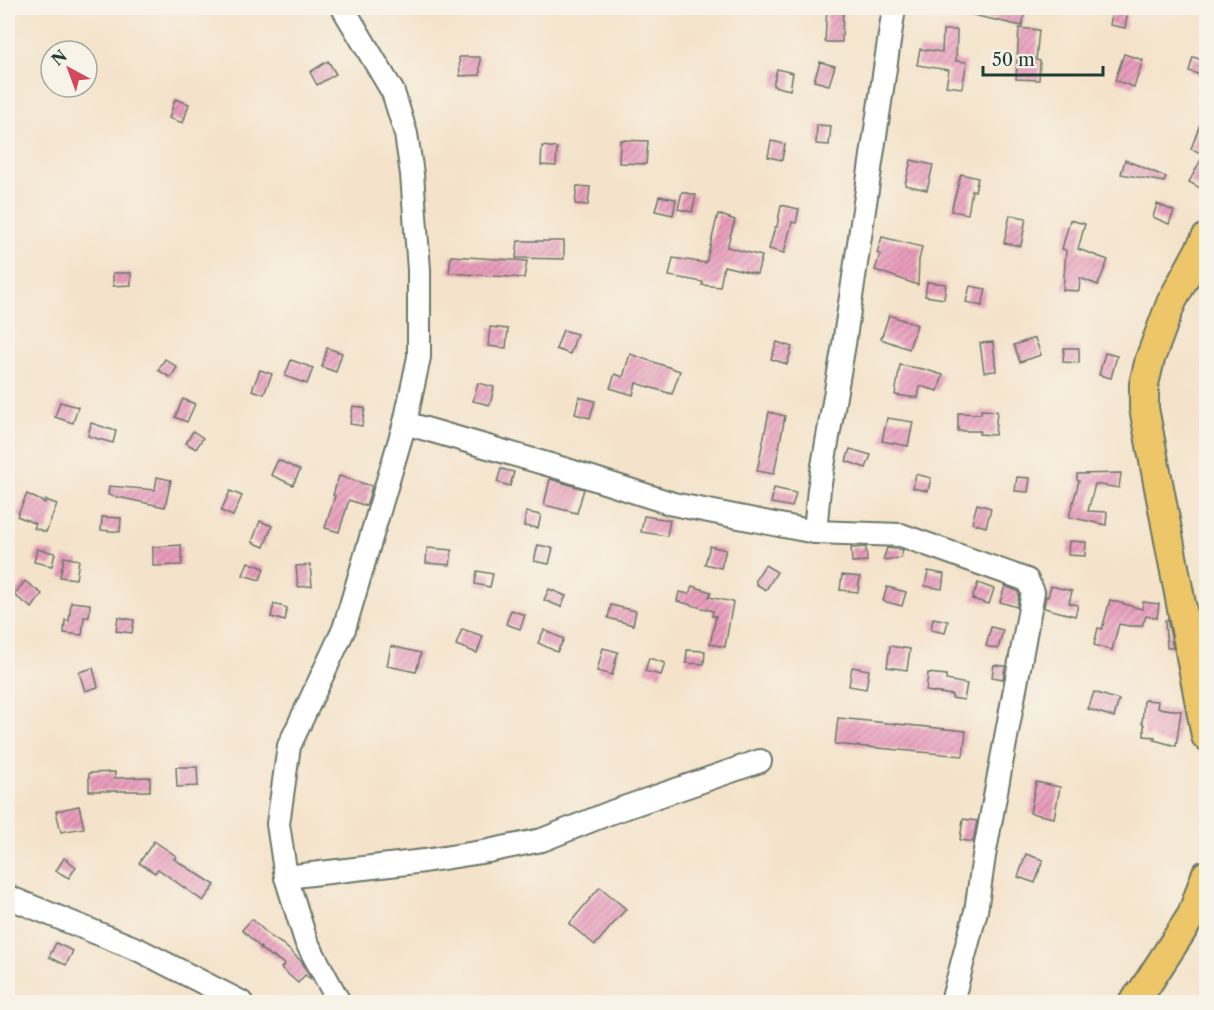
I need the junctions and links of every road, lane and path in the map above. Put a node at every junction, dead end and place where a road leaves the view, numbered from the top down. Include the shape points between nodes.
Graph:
1 (343, 8) edge
2 (894, 8) edge
3 (1206, 238) edge
4 (405, 423) junction
5 (815, 532) junction
6 (1206, 736) edge
7 (760, 761) dead end
8 (1206, 875) edge
9 (286, 877) junction
10 (8, 897) edge
11 (241, 1002) edge
12 (339, 1002) edge
13 (952, 1002) edge
14 (1134, 1002) edge

1 - 4 street via 393,92 406,134 412,174 419,270 419,357
2 - 5 street
3 - 6 main road via 1172,303 1144,384 1144,408
4 - 5 street via 673,504
4 - 9 street via 344,629 289,746 278,824
5 - 13 street via 901,535 1019,576 1030,584 1033,592 976,911
7 - 9 street via 542,840 424,861
8 - 14 main road via 1192,915
9 - 12 street via 306,940
10 - 11 street via 140,950

